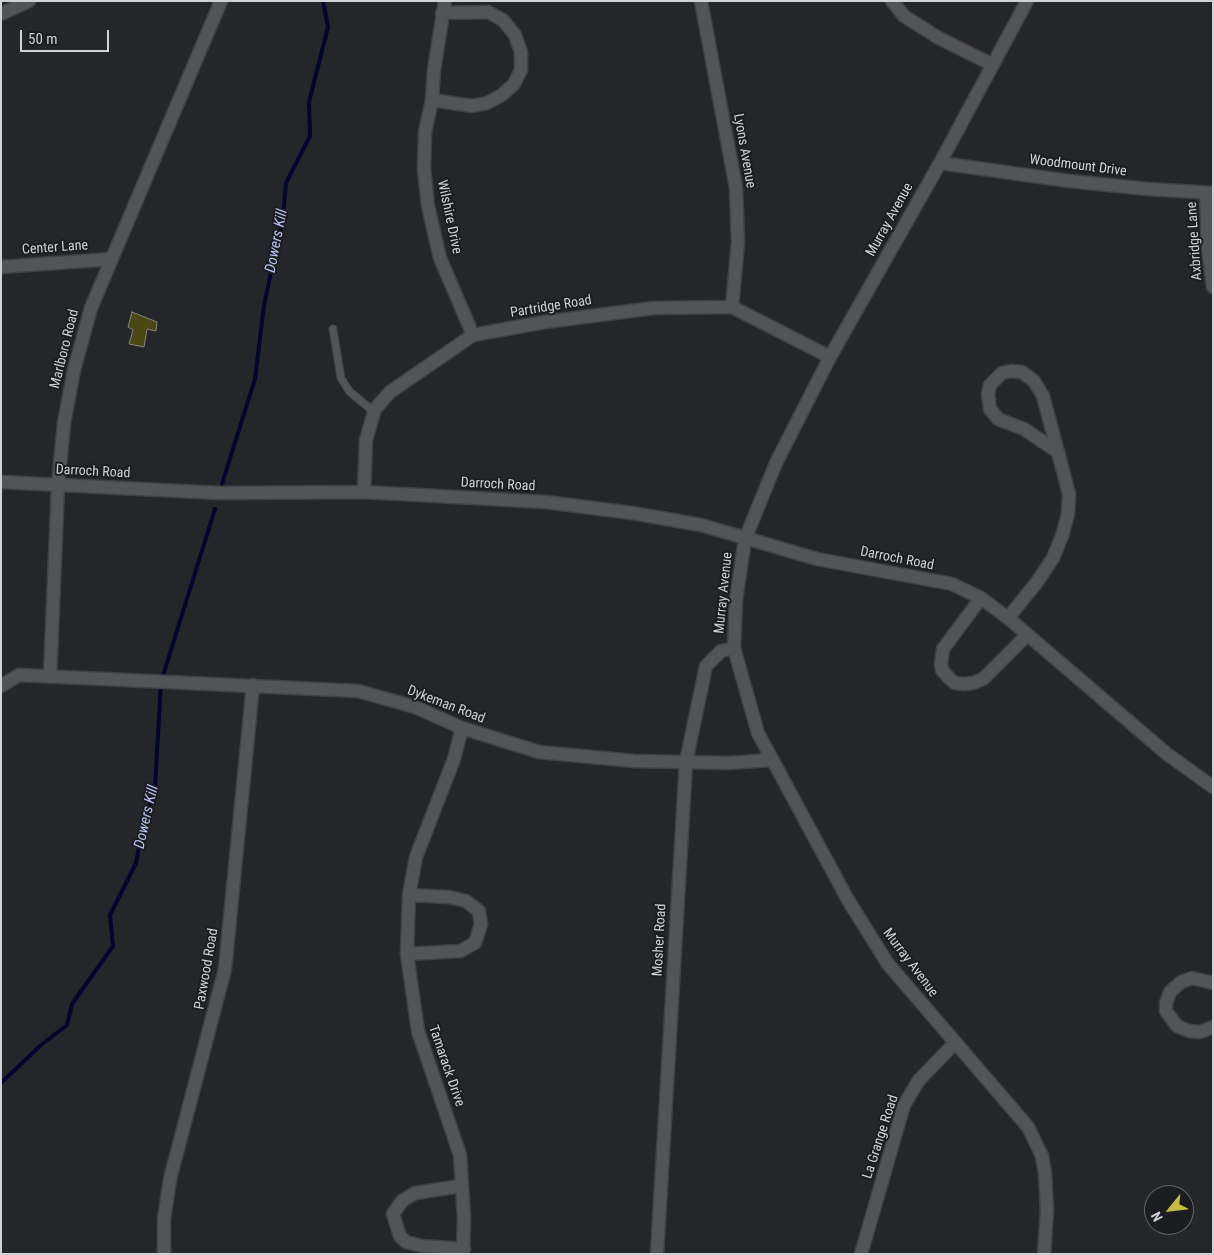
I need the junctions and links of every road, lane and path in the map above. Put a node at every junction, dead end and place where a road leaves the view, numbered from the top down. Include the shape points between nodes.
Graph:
1 (29, 1) edge
2 (221, 1) edge
3 (700, 1) edge
4 (892, 1) edge
5 (1027, 1) edge
6 (444, 7) edge
7 (1, 14) edge
8 (992, 65) junction
9 (432, 100) junction
10 (940, 163) junction
11 (1210, 193) edge
12 (112, 259) junction
13 (1, 267) edge
14 (1213, 287) edge
15 (732, 307) junction
16 (333, 329) dead end
17 (473, 335) junction
18 (830, 357) junction
19 (374, 412) junction
20 (1058, 452) junction
21 (1, 482) edge
22 (58, 485) junction
23 (364, 492) junction
24 (745, 539) junction
25 (981, 598) junction
26 (1008, 618) junction
27 (1027, 635) junction
28 (734, 648) junction
29 (50, 677) junction
30 (253, 685) junction
31 (1, 686) edge
32 (462, 728) junction
33 (771, 760) junction
34 (686, 762) junction
35 (1213, 787) edge
36 (408, 895) junction
37 (406, 954) junction
38 (1213, 983) edge
39 (1213, 1027) edge
40 (955, 1043) junction
41 (461, 1186) junction
42 (463, 1252) edge
43 (164, 1254) edge
44 (657, 1254) edge
45 (861, 1254) edge
46 (1044, 1254) edge

1 - 7 street
2 - 12 street, Marlboro Road
3 - 15 street, Lyons Avenue via 736,188 738,242
4 - 8 street via 904,16
5 - 8 street, Murray Avenue
6 - 9 street, Wilshire Drive
6 - 9 street, Wilshire Drive via 488,12 503,20 515,35 521,52 521,70 514,84 487,103 472,106
8 - 10 street, Murray Avenue
9 - 17 street, Wilshire Drive via 425,132 428,206 440,258
10 - 11 street, Woodmount Drive via 1069,181
10 - 18 street, Murray Avenue
11 - 14 street, Axbridge Lane via 1208,249
12 - 13 street, Center Lane
12 - 22 street, Marlboro Road via 91,308 74,370 64,423
15 - 17 street, Partridge Road via 654,308
15 - 18 street, Partridge Road
16 - 19 lane via 341,378 349,391
17 - 19 street, Partridge Road via 390,392
18 - 24 street, Murray Avenue via 776,463
19 - 23 street, Partridge Road via 366,440
20 - 20 street via 1043,396 1034,381 1022,372 1011,370 993,380 988,402 998,419 1024,429
20 - 26 street via 1069,494 1062,536 1053,558
21 - 22 street, Darroch Road
22 - 23 street, Darroch Road via 220,493
22 - 29 street, Marlboro Road
23 - 24 street, Darroch Road via 546,502 701,525
24 - 25 street, Darroch Road via 817,559 952,584
24 - 28 street, Murray Avenue via 736,600
25 - 26 street, Darroch Road
25 - 27 street via 944,649 942,670 949,678 963,684 983,679
26 - 27 street, Darroch Road
27 - 35 street, Darroch Road via 1167,754
28 - 33 street, Murray Avenue via 758,733
28 - 34 street, Mosher Road via 721,651 706,666
29 - 30 street, Dykeman Road
29 - 31 street via 19,675
30 - 32 street, Dykeman Road via 358,691 415,706
30 - 43 street, Paxwood Road via 225,969 170,1179 164,1219
32 - 34 street, Dykeman Road via 539,752 602,759
32 - 36 street, Tamarack Drive via 454,759 416,857
33 - 34 street, Dykeman Road
33 - 40 street, Murray Avenue via 848,900 883,956
34 - 44 street, Mosher Road
36 - 37 street, Tamarack Drive
36 - 37 street via 466,901 478,911 481,924 475,943 460,951
37 - 41 street, Tamarack Drive via 418,1031 460,1155
38 - 39 street via 1192,978 1181,982 1170,992 1166,1003 1166,1010 1177,1026 1200,1032
40 - 45 street, La Grange Road via 919,1080 904,1105
40 - 46 street, Murray Avenue via 1018,1113 1042,1156 1047,1187
41 - 42 street, Tamarack Drive
41 - 42 street, Tamarack Drive via 415,1193 402,1201 393,1214 400,1236 406,1242

